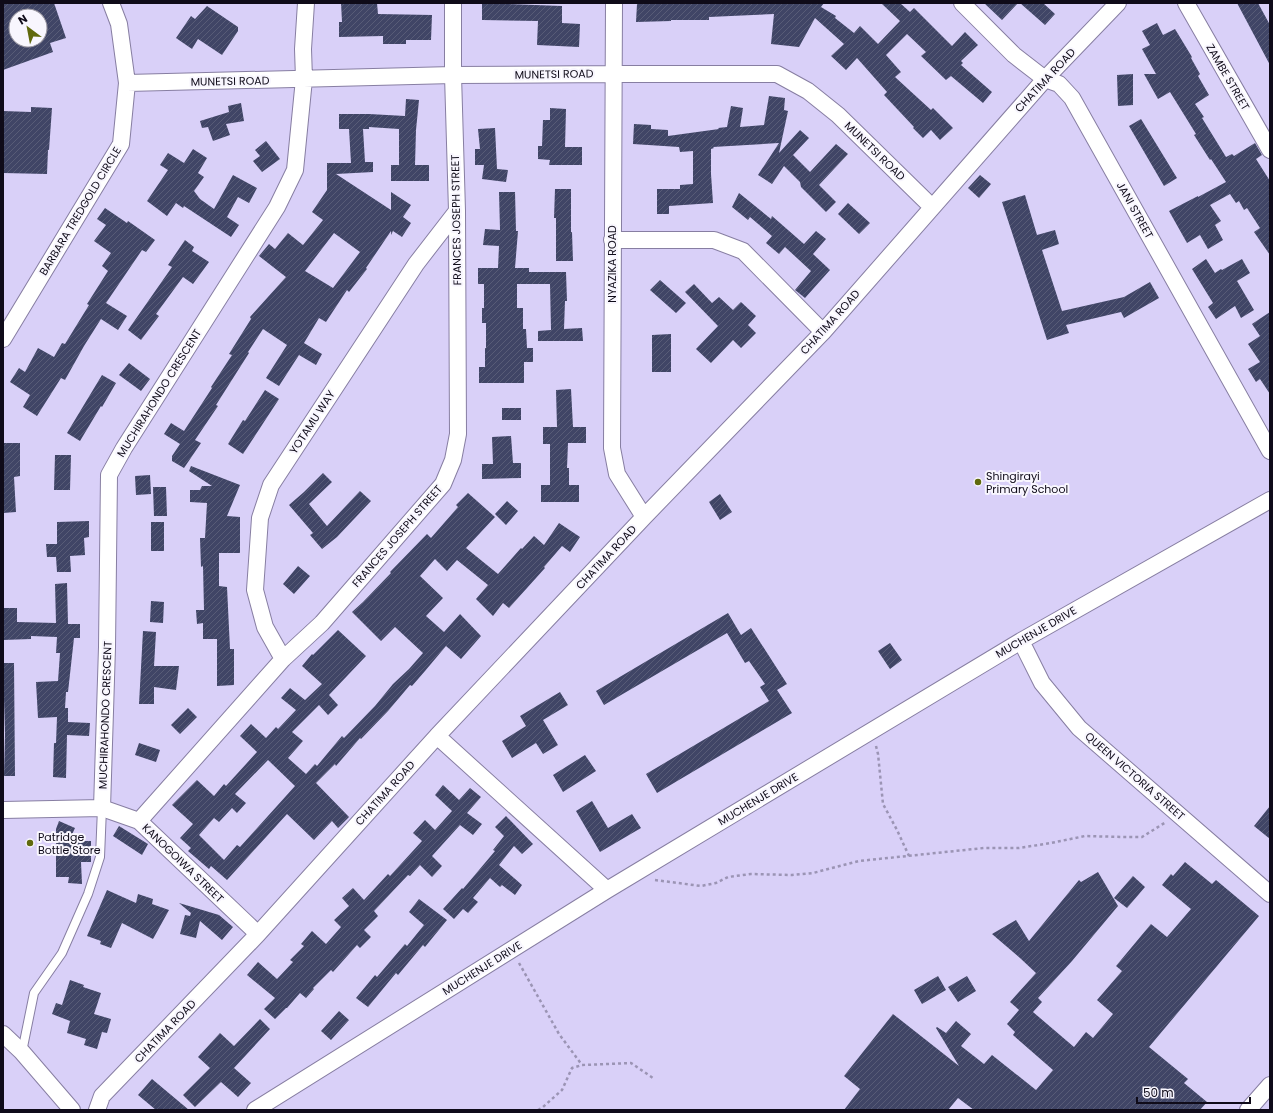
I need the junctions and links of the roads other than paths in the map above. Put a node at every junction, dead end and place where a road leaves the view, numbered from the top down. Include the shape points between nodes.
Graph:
1 (111, 3) edge
2 (306, 3) edge
3 (453, 3) edge
4 (614, 3) edge
5 (962, 3) edge
6 (1118, 3) edge
7 (1186, 3) edge
8 (613, 74) junction
9 (453, 75) junction
10 (304, 79) junction
11 (1045, 79) junction
12 (127, 83) junction
13 (1270, 150) edge
14 (932, 207) junction
15 (457, 211) junction
16 (612, 240) junction
17 (823, 332) junction
18 (3, 339) edge
19 (1270, 451) edge
20 (1270, 500) edge
21 (644, 517) junction
22 (1021, 641) junction
23 (283, 659) junction
24 (437, 736) junction
25 (102, 808) junction
26 (3, 810) edge
27 (139, 821) junction
28 (607, 890) junction
29 (1270, 894) edge
30 (258, 934) junction
31 (3, 1034) edge
32 (22, 1052) junction
33 (1270, 1084) edge
34 (72, 1110) edge
35 (96, 1110) edge
36 (255, 1110) edge
37 (1248, 1110) edge

1 - 12 street, BARBARA TREDGOLD CIRCLE via 119,24
2 - 10 street, MUCHIRAHONDO CRESCENT
3 - 9 street, FRANCES JOSEPH STREET
4 - 8 street, NYAZIKA ROAD
5 - 11 street, JANI STREET via 1014,55
6 - 11 street, CHATIMA ROAD
7 - 13 street, ZAMBE STREET
8 - 9 street, MUNETSI ROAD
8 - 14 street, MUNETSI ROAD via 778,74 808,91 838,115
8 - 16 street, NYAZIKA ROAD
9 - 10 street, MUNETSI ROAD
9 - 15 street, FRANCES JOSEPH STREET
10 - 12 street, MUNETSI ROAD
10 - 25 street, MUCHIRAHONDO CRESCENT via 295,170 277,207 109,475
11 - 14 street, CHATIMA ROAD
11 - 19 street, JANI STREET via 1059,84 1072,98
12 - 18 street, BARBARA TREDGOLD CIRCLE via 121,144
14 - 17 street, CHATIMA ROAD
15 - 23 street, FRANCES JOSEPH STREET via 458,434 453,460 443,484 322,623
15 - 23 street, YOTAMU WAY via 416,264 271,485 260,518 255,590 265,627
16 - 17 street via 714,240 743,251
16 - 21 street, NYAZIKA ROAD via 612,448 617,474
17 - 21 street, CHATIMA ROAD
20 - 22 street, MUCHENJE DRIVE
21 - 24 street, CHATIMA ROAD
22 - 28 street, MUCHENJE DRIVE
22 - 29 street, QUEEN VICTORIA STREET via 1042,683 1079,728
23 - 27 street, FRANCES JOSEPH STREET
24 - 28 street
24 - 30 street, CHATIMA ROAD
25 - 26 street, KANOGOIWA STREET
25 - 27 street, KANOGOIWA STREET
25 - 32 lane via 100,858 88,894 62,953 34,993
27 - 30 street, KANOGOIWA STREET
28 - 36 street, MUCHENJE DRIVE
30 - 35 street, CHATIMA ROAD via 102,1096
31 - 32 street
32 - 34 street
33 - 37 street

